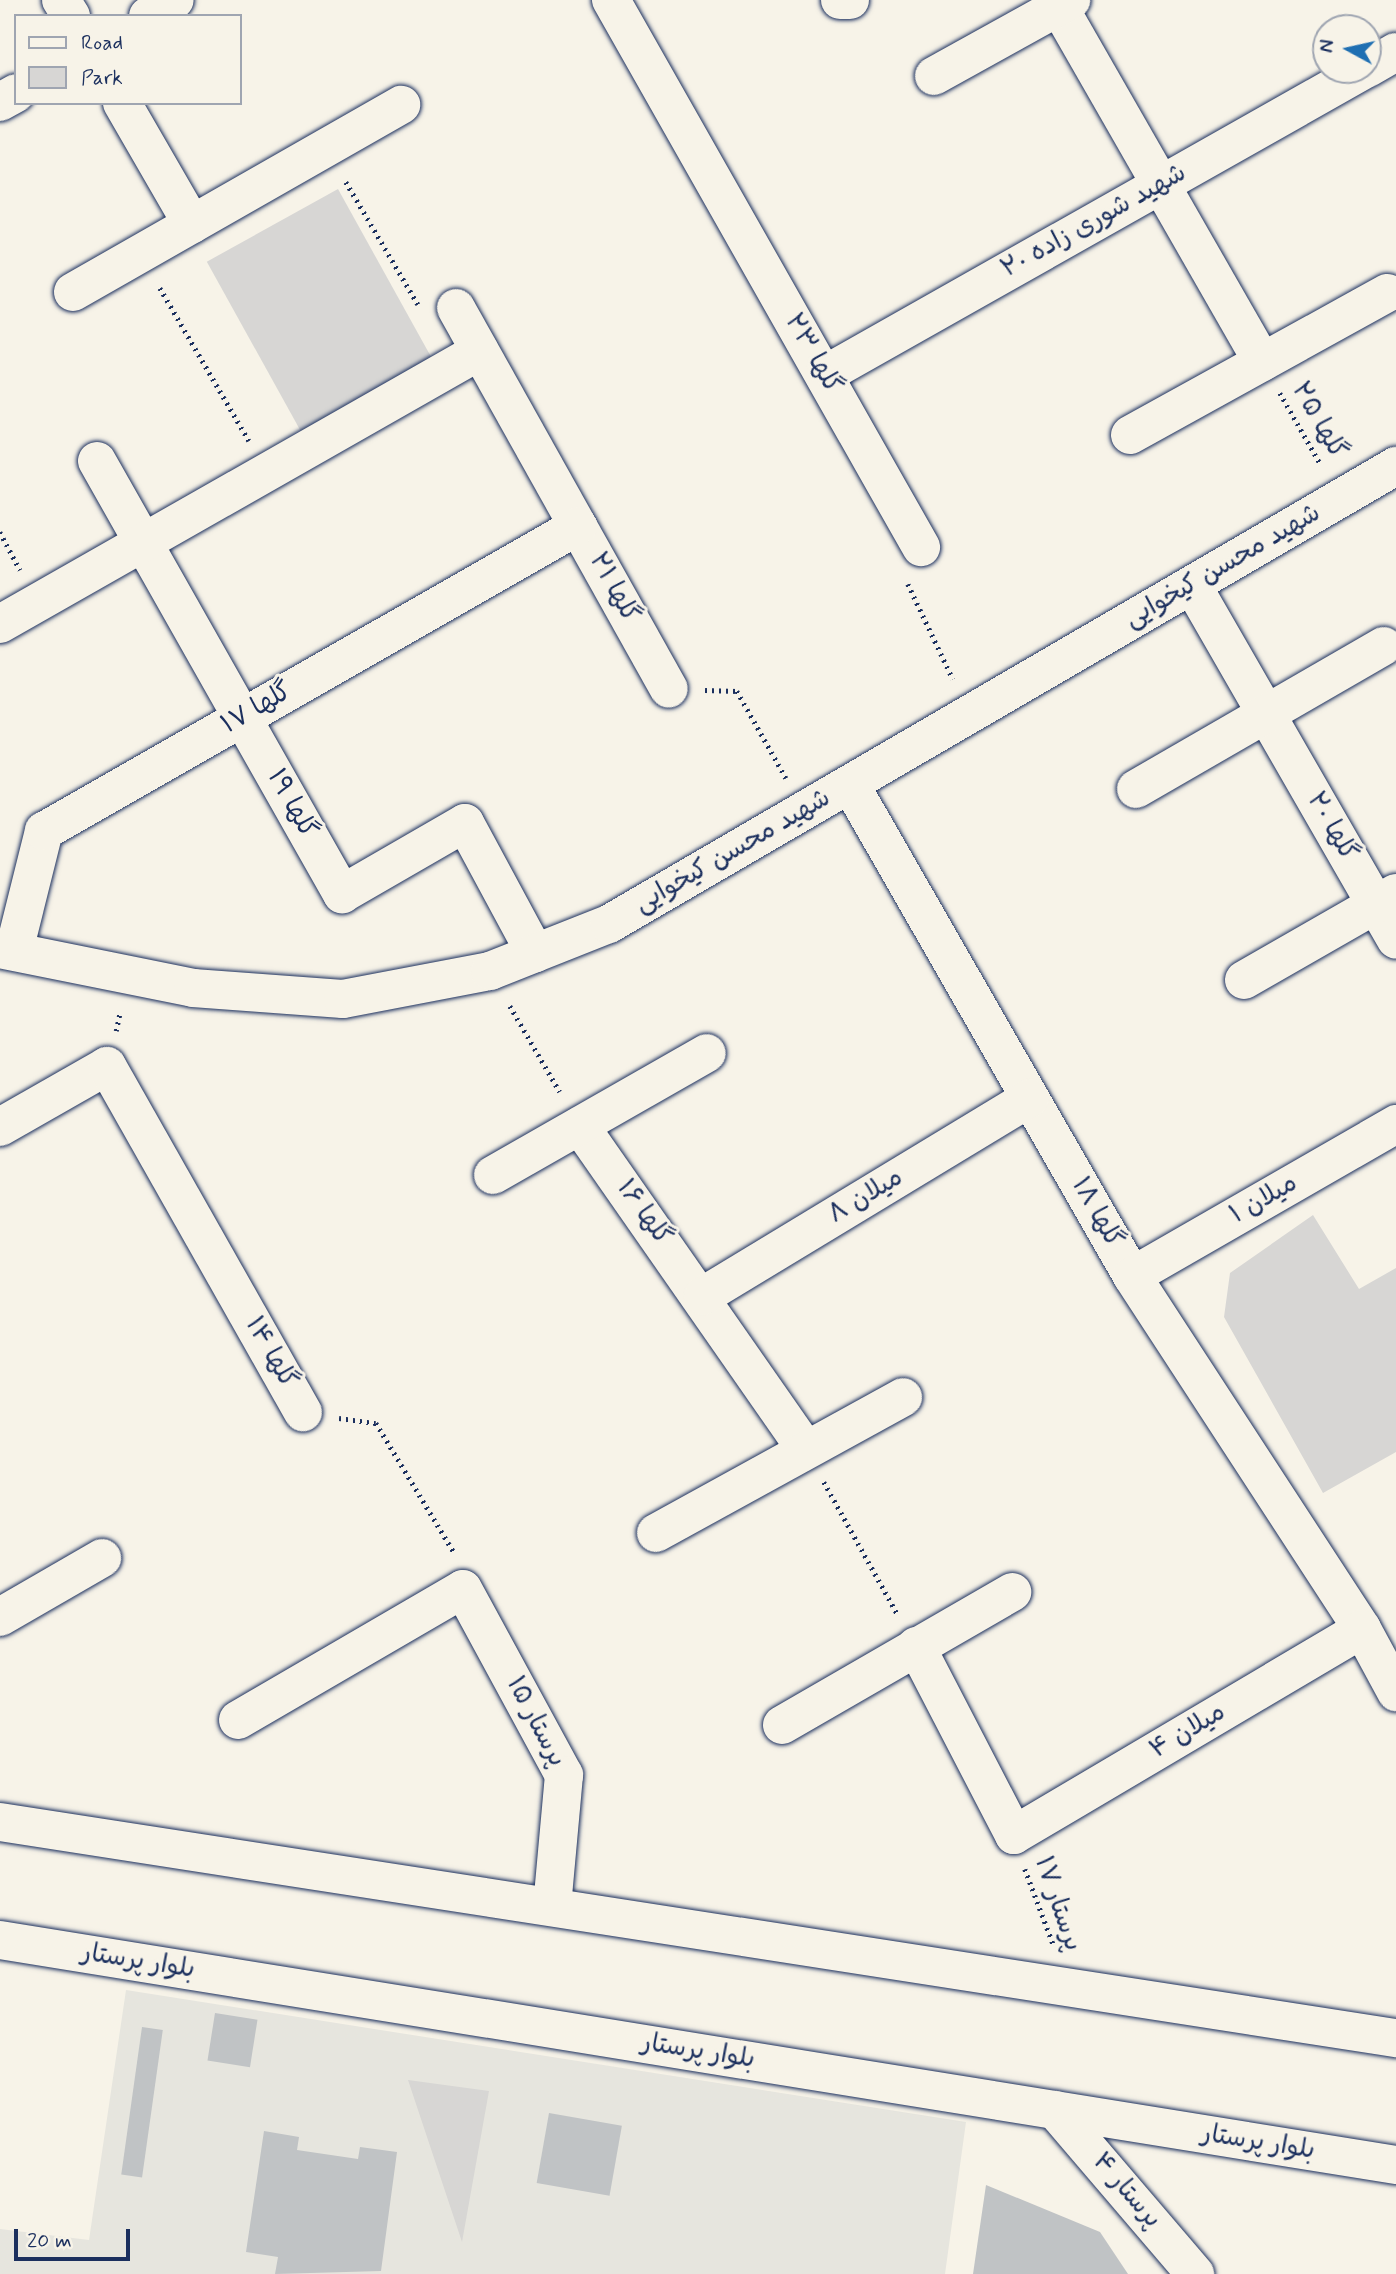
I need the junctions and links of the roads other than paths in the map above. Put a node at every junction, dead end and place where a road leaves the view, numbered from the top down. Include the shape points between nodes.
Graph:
1 (175, 0) edge
2 (611, 0) edge
3 (840, 0) edge
4 (850, 0) edge
5 (1065, 3) edge
6 (151, 14) edge
7 (933, 76) dead end
8 (1339, 84) edge
9 (123, 105) edge
10 (401, 105) dead end
11 (1161, 185) junction
12 (192, 224) junction
13 (73, 292) dead end
14 (1387, 293) dead end
15 (438, 308) road end
16 (480, 351) junction
17 (1262, 362) junction
18 (824, 375) junction
19 (1130, 435) dead end
20 (97, 461) dead end
21 (1396, 466) edge
22 (578, 526) junction
23 (143, 543) junction
24 (921, 547) road end
25 (1192, 585) junction
26 (0, 624) edge
27 (1384, 646) dead end
28 (669, 689) road end
29 (1266, 714) junction
30 (242, 718) junction
31 (850, 784) junction
32 (1136, 789) dead end
33 (1386, 899) edge
34 (1396, 940) edge
35 (7, 950) edge
36 (535, 953) junction
37 (1244, 980) dead end
38 (707, 1053) dead end
39 (1030, 1098) junction
40 (1396, 1124) edge
41 (580, 1126) junction
42 (0, 1128) edge
43 (493, 1175) dead end
44 (1132, 1276) junction
45 (703, 1296) junction
46 (904, 1397) dead end
47 (303, 1412) road end
48 (805, 1449) junction
49 (656, 1533) dead end
50 (102, 1558) dead end
51 (1012, 1592) dead end
52 (0, 1617) edge
53 (1362, 1629) junction
54 (916, 1646) junction
55 (1396, 1692) edge
56 (238, 1720) dead end
57 (782, 1726) dead end
58 (0, 1822) edge
59 (552, 1906) junction
60 (0, 1940) edge
61 (1396, 2038) edge
62 (1055, 2110) junction
63 (1396, 2165) edge
64 (1195, 2274) edge

1 - 6 street
2 - 18 street, گلها ۲۳
3 - 4 street
5 - 7 street
5 - 11 street
8 - 11 street, شهید شوری زاده ۲۰
9 - 12 street
10 - 12 street
11 - 17 street
11 - 18 street, شهید شوری زاده ۲۰
12 - 13 street
14 - 17 street
15 - 16 street, گلها ۲۱
16 - 22 street, گلها ۲۱
16 - 23 street
17 - 19 street
18 - 24 street, گلها ۲۳
20 - 23 street, گلها ۱۹
21 - 25 street, شهید محسن کیخوایی
22 - 28 street, گلها ۲۱
22 - 30 street, گلها ۱۷
23 - 26 street
23 - 30 street, گلها ۱۹
25 - 29 street, گلها ۲۰
25 - 31 street, شهید محسن کیخوایی
27 - 29 street
29 - 32 street
29 - 33 street, گلها ۲۰
30 - 35 street, گلها ۱۷ via 44,831
30 - 36 street, گلها ۱۹ via 342,894 465,823
31 - 36 street, شهید محسن کیخوایی via 609,924
31 - 39 street, گلها ۱۸
33 - 34 street, گلها ۲۰
33 - 37 street
35 - 36 street, شهید محسن کیخوایی via 193,988 343,999 489,971
38 - 41 street
39 - 44 street, گلها ۱۸
39 - 45 street, میلان ۸
40 - 44 street, میلان ۱
41 - 43 street
41 - 45 street, گلها ۱۶
42 - 47 street, گلها ۱۴ via 107,1066
44 - 53 street, گلها ۱۸
45 - 48 street, گلها ۱۶
46 - 48 street
48 - 49 street
50 - 52 street
51 - 54 street
53 - 54 street, میلان ۴ via 1014,1835
53 - 55 street, گلها ۱۸
54 - 57 street
56 - 59 street, پرستار ۱۵ via 463,1589 564,1775
58 - 59 street
59 - 61 street
60 - 62 street, بلوار پرستار
62 - 63 street, بلوار پرستار
62 - 64 street, پرستار ۴

